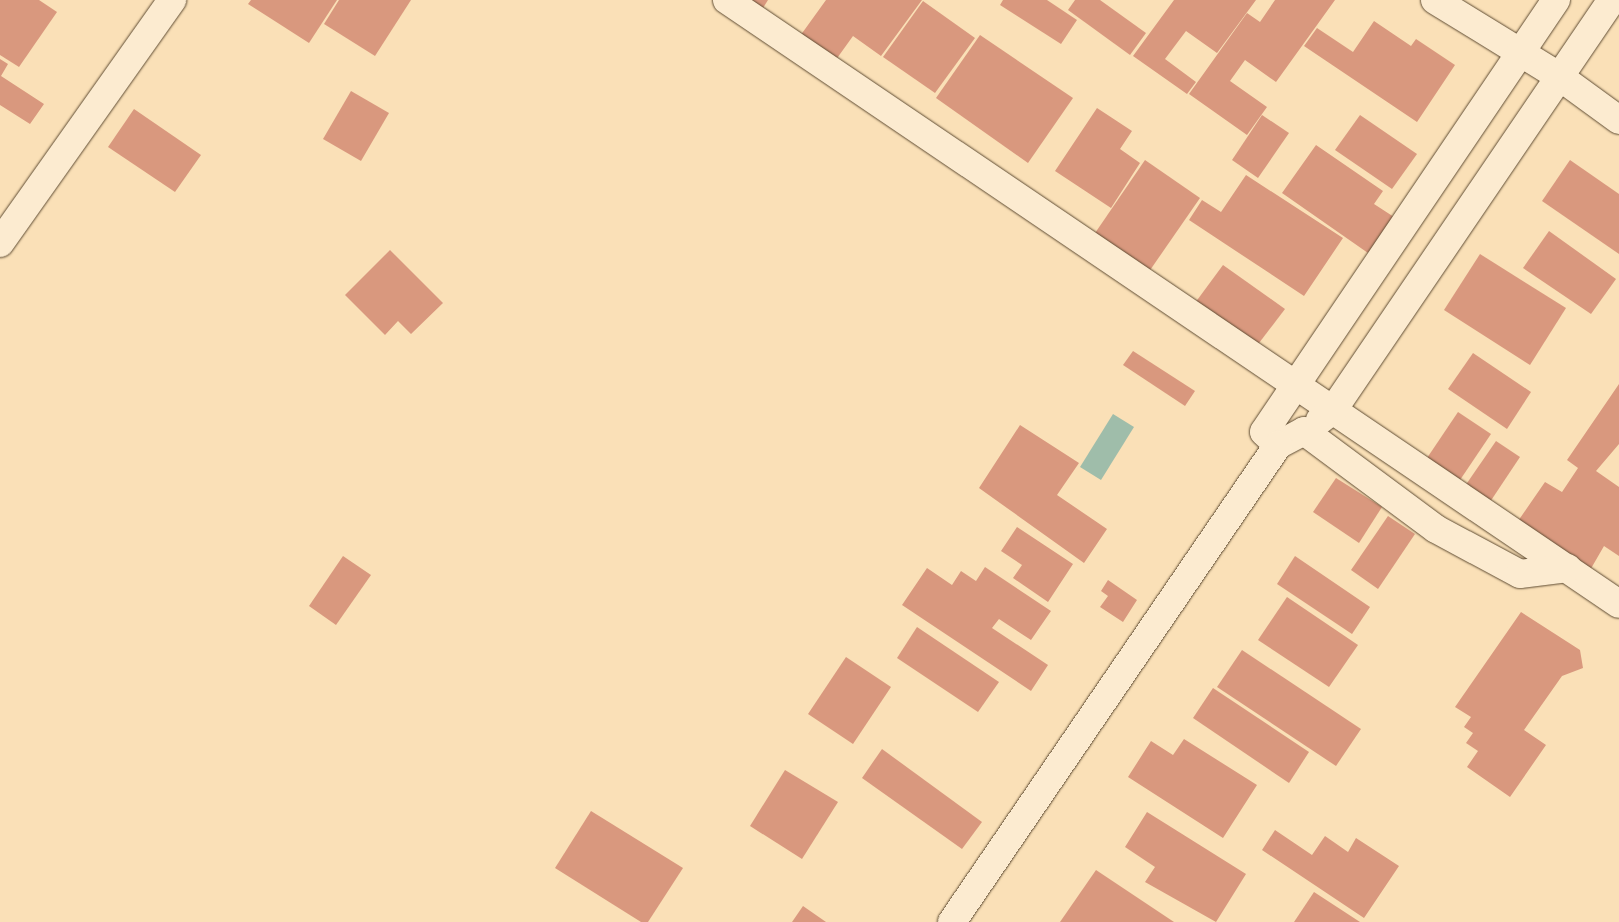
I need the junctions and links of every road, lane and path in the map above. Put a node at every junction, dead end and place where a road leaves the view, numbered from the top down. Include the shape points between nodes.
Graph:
1 (172, 0) edge
2 (727, 0) edge
3 (1435, 0) edge
4 (1556, 0) edge
5 (1612, 0) edge
6 (1519, 56) junction
7 (1560, 77) junction
8 (1619, 120) edge
9 (0, 243) edge
10 (1294, 384) junction
11 (1334, 410) junction
12 (1304, 431) junction
13 (1271, 439) junction
14 (1568, 568) junction
15 (1619, 604) edge
16 (952, 922) edge

1 - 9 street
2 - 10 street
3 - 6 street
4 - 6 street
5 - 7 street
6 - 7 street
6 - 10 street
7 - 8 street
7 - 11 street
10 - 11 street
10 - 13 street
11 - 12 street
11 - 14 street
12 - 13 street
12 - 14 street via 1436,528 1520,574
13 - 16 street
14 - 15 street

